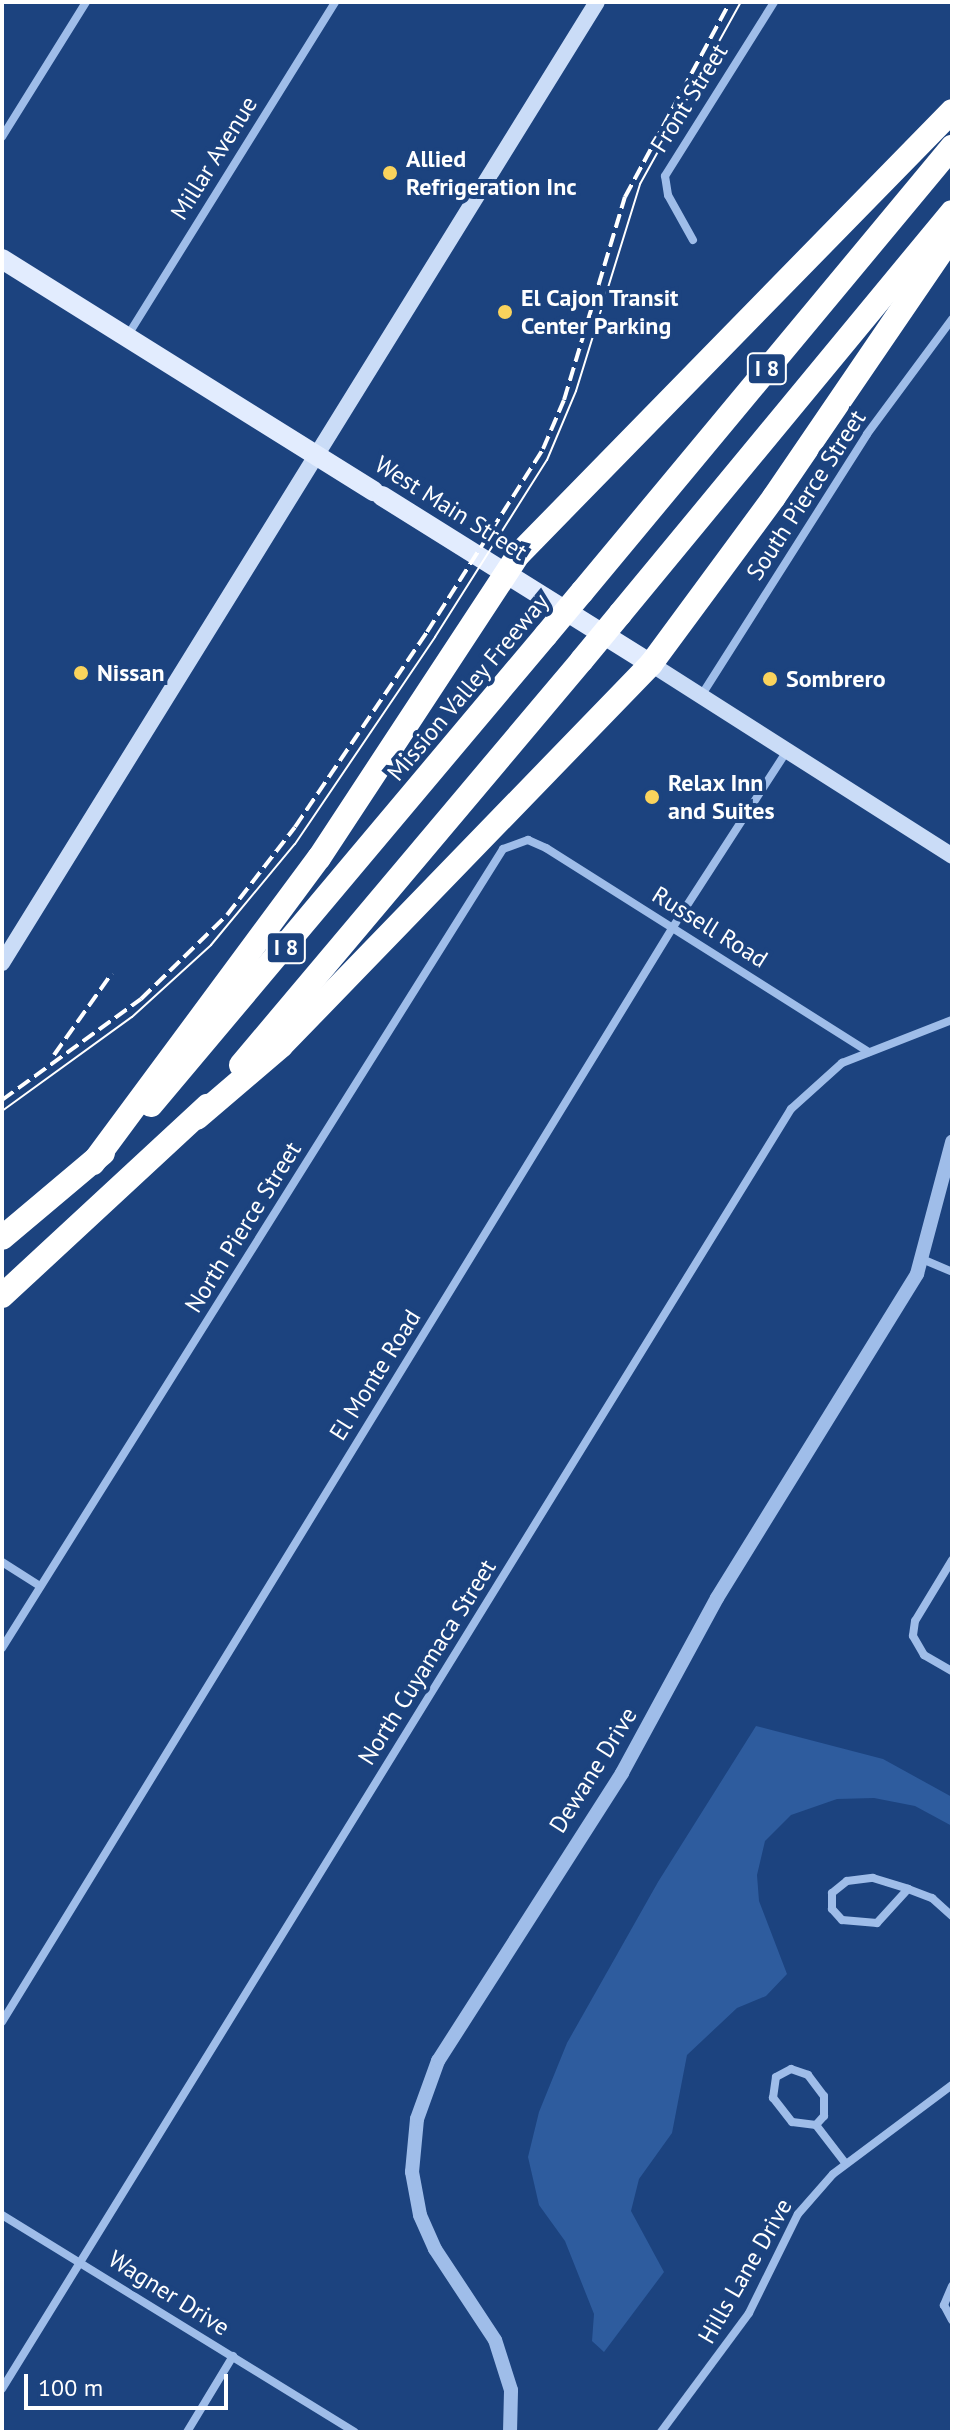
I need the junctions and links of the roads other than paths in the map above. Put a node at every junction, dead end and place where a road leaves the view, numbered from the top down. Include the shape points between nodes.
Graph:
1 (86, 2) edge
2 (335, 2) edge
3 (597, 2) edge
4 (774, 2) edge
5 (952, 111) edge
6 (2, 137) edge
7 (952, 147) edge
8 (952, 212) edge
9 (952, 236) edge
10 (693, 240) dead end
11 (2, 259) edge
12 (952, 319) edge
13 (128, 335) junction
14 (316, 455) junction
15 (505, 572) junction
16 (651, 664) junction
17 (701, 697) junction
18 (787, 751) junction
19 (528, 840) joint
20 (952, 856) edge
21 (673, 927) junction
22 (2, 963) edge
23 (950, 1022) edge
24 (869, 1052) junction
25 (197, 1118) junction
26 (952, 1142) edge
27 (93, 1163) junction
28 (2, 1238) edge
29 (922, 1259) junction
30 (952, 1272) edge
31 (2, 1296) edge
32 (952, 1560) edge
33 (2, 1562) edge
34 (40, 1586) junction
35 (2, 1648) edge
36 (952, 1671) edge
37 (908, 1889) junction
38 (952, 1916) edge
39 (2, 2022) edge
40 (952, 2085) edge
41 (816, 2125) junction
42 (846, 2164) junction
43 (2, 2215) edge
44 (81, 2262) junction
45 (952, 2286) edge
46 (952, 2320) edge
47 (233, 2356) junction
48 (2, 2389) edge
49 (187, 2432) edge
50 (355, 2432) edge
51 (510, 2432) edge
52 (661, 2432) edge

1 - 6 street
2 - 13 street, Millar Avenue
3 - 14 main road
4 - 10 street, Front Street via 665,176 668,195
5 - 15 highway
7 - 27 highway, Mission Valley Freeway / I 8, bridge via 205,1047
8 - 25 highway, I 8, bridge
9 - 16 highway via 774,497
11 - 13 main road, West Main Street
12 - 17 street, South Pierce Street via 867,434
13 - 14 main road, West Main Street
14 - 15 main road, West Main Street
14 - 22 main road
15 - 16 main road, West Main Street
15 - 27 highway via 319,858
16 - 17 main road, West Main Street
16 - 25 highway via 291,1036
17 - 18 main road, West Main Street
18 - 20 main road, West Main Street
18 - 21 street, El Monte Road
19 - 21 street, Russell Road
19 - 34 street, North Pierce Street via 503,849
21 - 24 street, Russell Road
21 - 39 street, El Monte Road
23 - 24 street, North Cuyamaca Street
24 - 44 street, North Cuyamaca Street via 842,1063 791,1109
25 - 31 highway, I 8
26 - 29 street, Dewane Drive
27 - 28 highway, Mission Valley Freeway / I 8
29 - 30 street
29 - 51 street, Dewane Drive via 717,1598 622,1773 438,2061 421,2108 412,2150 417,2203 435,2249 495,2340 511,2390
32 - 36 street via 915,1621 913,1636 924,1655
33 - 34 street
34 - 35 street, North Pierce Street
37 - 37 street via 857,1878 832,1893 832,1909 842,1920 877,1923
37 - 38 street via 932,1898
40 - 42 street, Hills Lane Drive
41 - 41 street via 826,2109 821,2090 803,2071 780,2073 773,2098 792,2122
41 - 42 street
42 - 52 street, Hills Lane Drive via 798,2214 749,2313
43 - 44 street, Wagner Drive
44 - 47 street, Wagner Drive
44 - 48 street, North Cuyamaca Street
45 - 46 street via 944,2305
47 - 49 street
47 - 50 street, Wagner Drive

